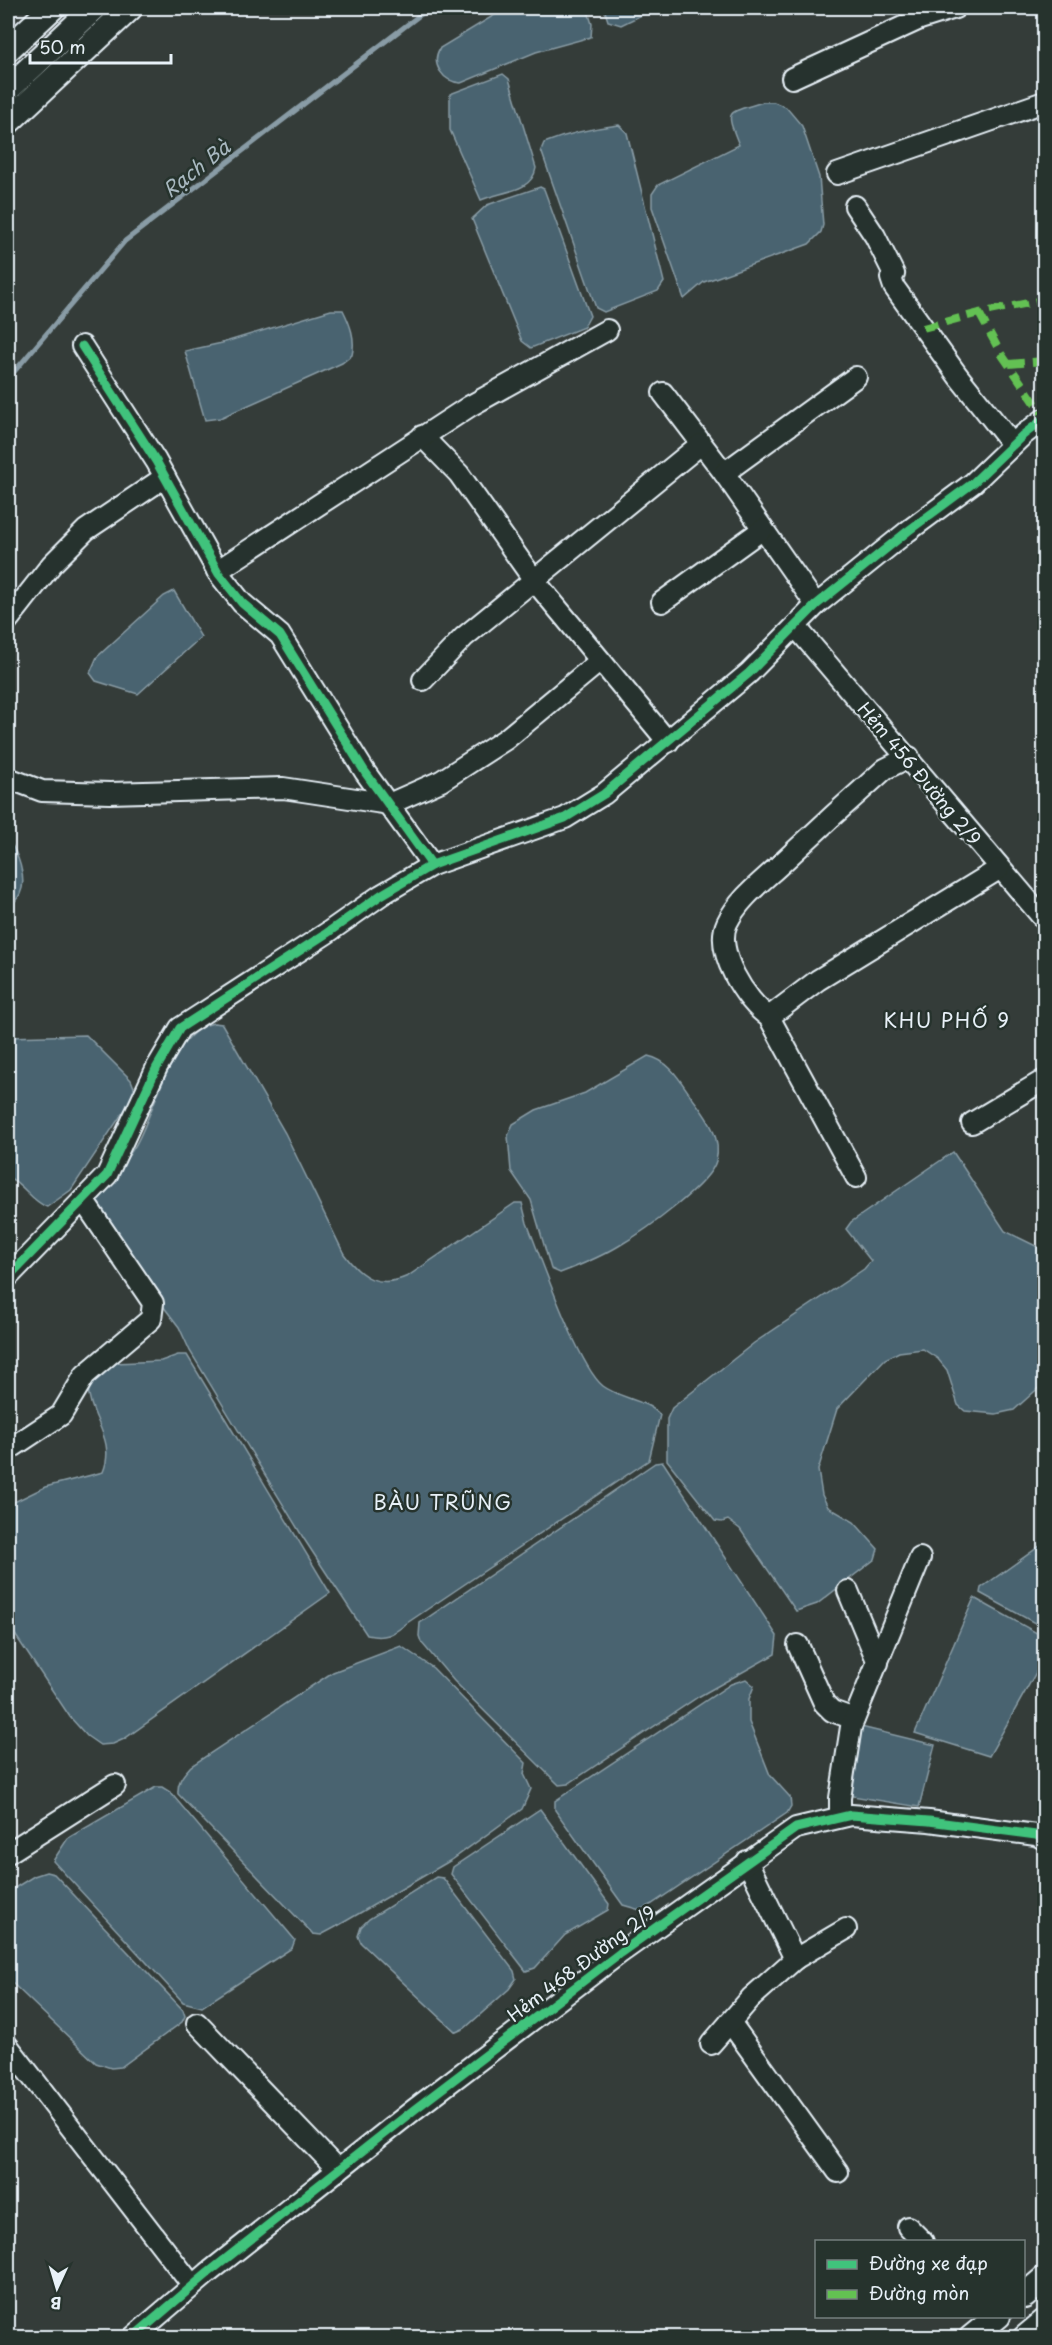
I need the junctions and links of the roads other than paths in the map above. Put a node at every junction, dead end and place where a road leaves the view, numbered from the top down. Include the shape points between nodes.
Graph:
1 (52, 8) edge
2 (94, 8) edge
3 (130, 8) edge
4 (956, 8) edge
5 (8, 49) edge
6 (792, 78) dead end
7 (8, 89) edge
8 (1044, 102) edge
9 (8, 122) edge
10 (837, 174) dead end
11 (855, 206) dead end
12 (607, 330) dead end
13 (82, 346) dead end
14 (856, 377) dead end
15 (663, 393) dead end
16 (1044, 418) edge
17 (422, 436) junction
18 (702, 444) junction
19 (1012, 444) junction
20 (724, 473) junction
21 (165, 477) junction
22 (763, 529) junction
23 (216, 570) junction
24 (534, 580) junction
25 (662, 602) dead end
26 (816, 605) junction
27 (8, 620) edge
28 (796, 627) junction
29 (600, 661) junction
30 (423, 680) dead end
31 (668, 742) junction
32 (909, 757) junction
33 (8, 778) edge
34 (389, 804) junction
35 (432, 865) junction
36 (999, 869) junction
37 (1044, 920) edge
38 (770, 1017) junction
39 (1044, 1080) edge
40 (972, 1123) dead end
41 (856, 1177) dead end
42 (83, 1200) junction
43 (8, 1277) edge
44 (8, 1450) edge
45 (920, 1558) dead end
46 (849, 1591) dead end
47 (798, 1645) dead end
48 (878, 1663) junction
49 (854, 1719) junction
50 (115, 1785) dead end
51 (840, 1817) junction
52 (1044, 1839) edge
53 (8, 1853) edge
54 (747, 1861) junction
55 (846, 1929) dead end
56 (795, 1959) junction
57 (730, 2022) junction
58 (197, 2023) dead end
59 (711, 2044) dead end
60 (8, 2046) edge
61 (338, 2170) junction
62 (838, 2172) dead end
63 (908, 2227) dead end
64 (921, 2240) edge
65 (1044, 2279) edge
66 (192, 2285) junction
67 (1025, 2294) edge
68 (995, 2318) edge
69 (1044, 2322) edge
70 (132, 2337) edge
71 (971, 2337) edge
72 (1025, 2337) edge

1 - 5 main road
2 - 7 main road
3 - 9 main road
4 - 6 street via 920,20
8 - 10 street
11 - 19 street via 894,274 894,287
12 - 17 street
13 - 21 street
14 - 20 street
15 - 18 street
16 - 19 street
17 - 23 street
17 - 24 street via 459,474
18 - 20 street
18 - 24 street
19 - 26 street via 973,483
20 - 22 street
21 - 23 street
21 - 27 street via 86,530 52,564
22 - 25 street
22 - 26 street
23 - 34 street via 242,603 280,635
24 - 29 street
24 - 30 street via 464,637
26 - 28 street
28 - 31 street
28 - 32 street, Hẻm 456 Đường 2/9
29 - 31 street
29 - 34 street via 506,739 441,781
31 - 35 street via 604,794 565,818
32 - 36 street, Hẻm 456 Đường 2/9
32 - 38 street via 885,769 840,809 748,894 728,922 723,938 726,960 758,1010
33 - 34 street via 42,791 283,788
34 - 35 street
35 - 42 street via 180,1028 157,1066 107,1175
36 - 37 street, Hẻm 456 Đường 2/9
36 - 38 street via 818,980
38 - 41 street
39 - 40 street
42 - 43 street
42 - 44 street via 154,1310 151,1319 85,1375 61,1415
45 - 48 street
46 - 48 street
47 - 49 street via 824,1703 832,1711
48 - 49 street
49 - 51 street
50 - 53 street
51 - 52 street, Hẻm 468 Đường 2/9 via 929,1821
51 - 54 street, Hẻm 468 Đường 2/9 via 796,1828
54 - 56 street
54 - 61 street, Hẻm 468 Đường 2/9
55 - 56 street
56 - 57 street
57 - 59 street
57 - 62 street
58 - 61 street
60 - 66 street
61 - 66 street, Hẻm 468 Đường 2/9
63 - 64 street
65 - 67 main road
66 - 70 street, Hẻm 468 Đường 2/9
68 - 71 main road
69 - 72 main road

